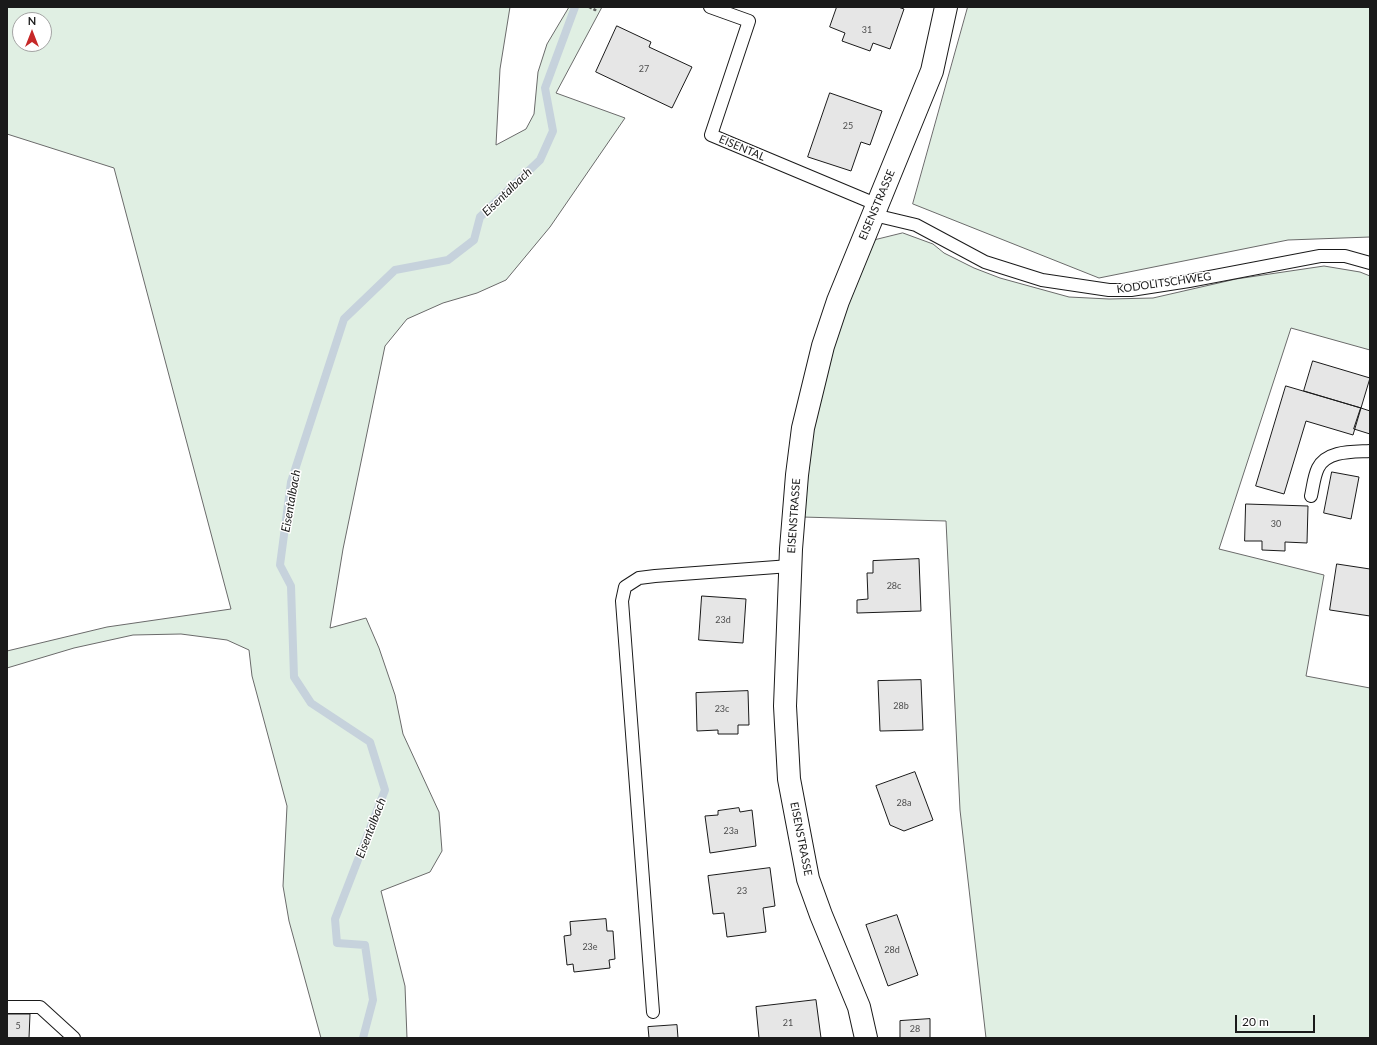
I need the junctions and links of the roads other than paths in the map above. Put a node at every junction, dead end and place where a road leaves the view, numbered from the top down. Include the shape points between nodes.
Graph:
1 (710, 7) edge
2 (946, 7) edge
3 (876, 210) junction
4 (1370, 264) edge
5 (1370, 451) edge
6 (1311, 496) dead end
7 (790, 566) junction
8 (7, 1007) edge
9 (653, 1012) dead end
10 (74, 1038) edge
11 (866, 1038) edge

1 - 3 lane, EISENTAL via 748,21 711,135
2 - 3 street, EISENSTRASSE via 932,71
3 - 4 lane, KODOLITSCHWEG via 916,225 985,262 1042,280 1109,290 1131,290 1182,282 1320,256 1345,256
3 - 7 street, EISENSTRASSE via 838,301 811,392 797,475
5 - 6 lane via 1344,453 1327,458 1318,468
7 - 9 lane via 638,578 625,587 622,601
7 - 11 street, EISENSTRASSE via 785,706 791,787 808,879 859,1007
8 - 10 lane via 40,1007

